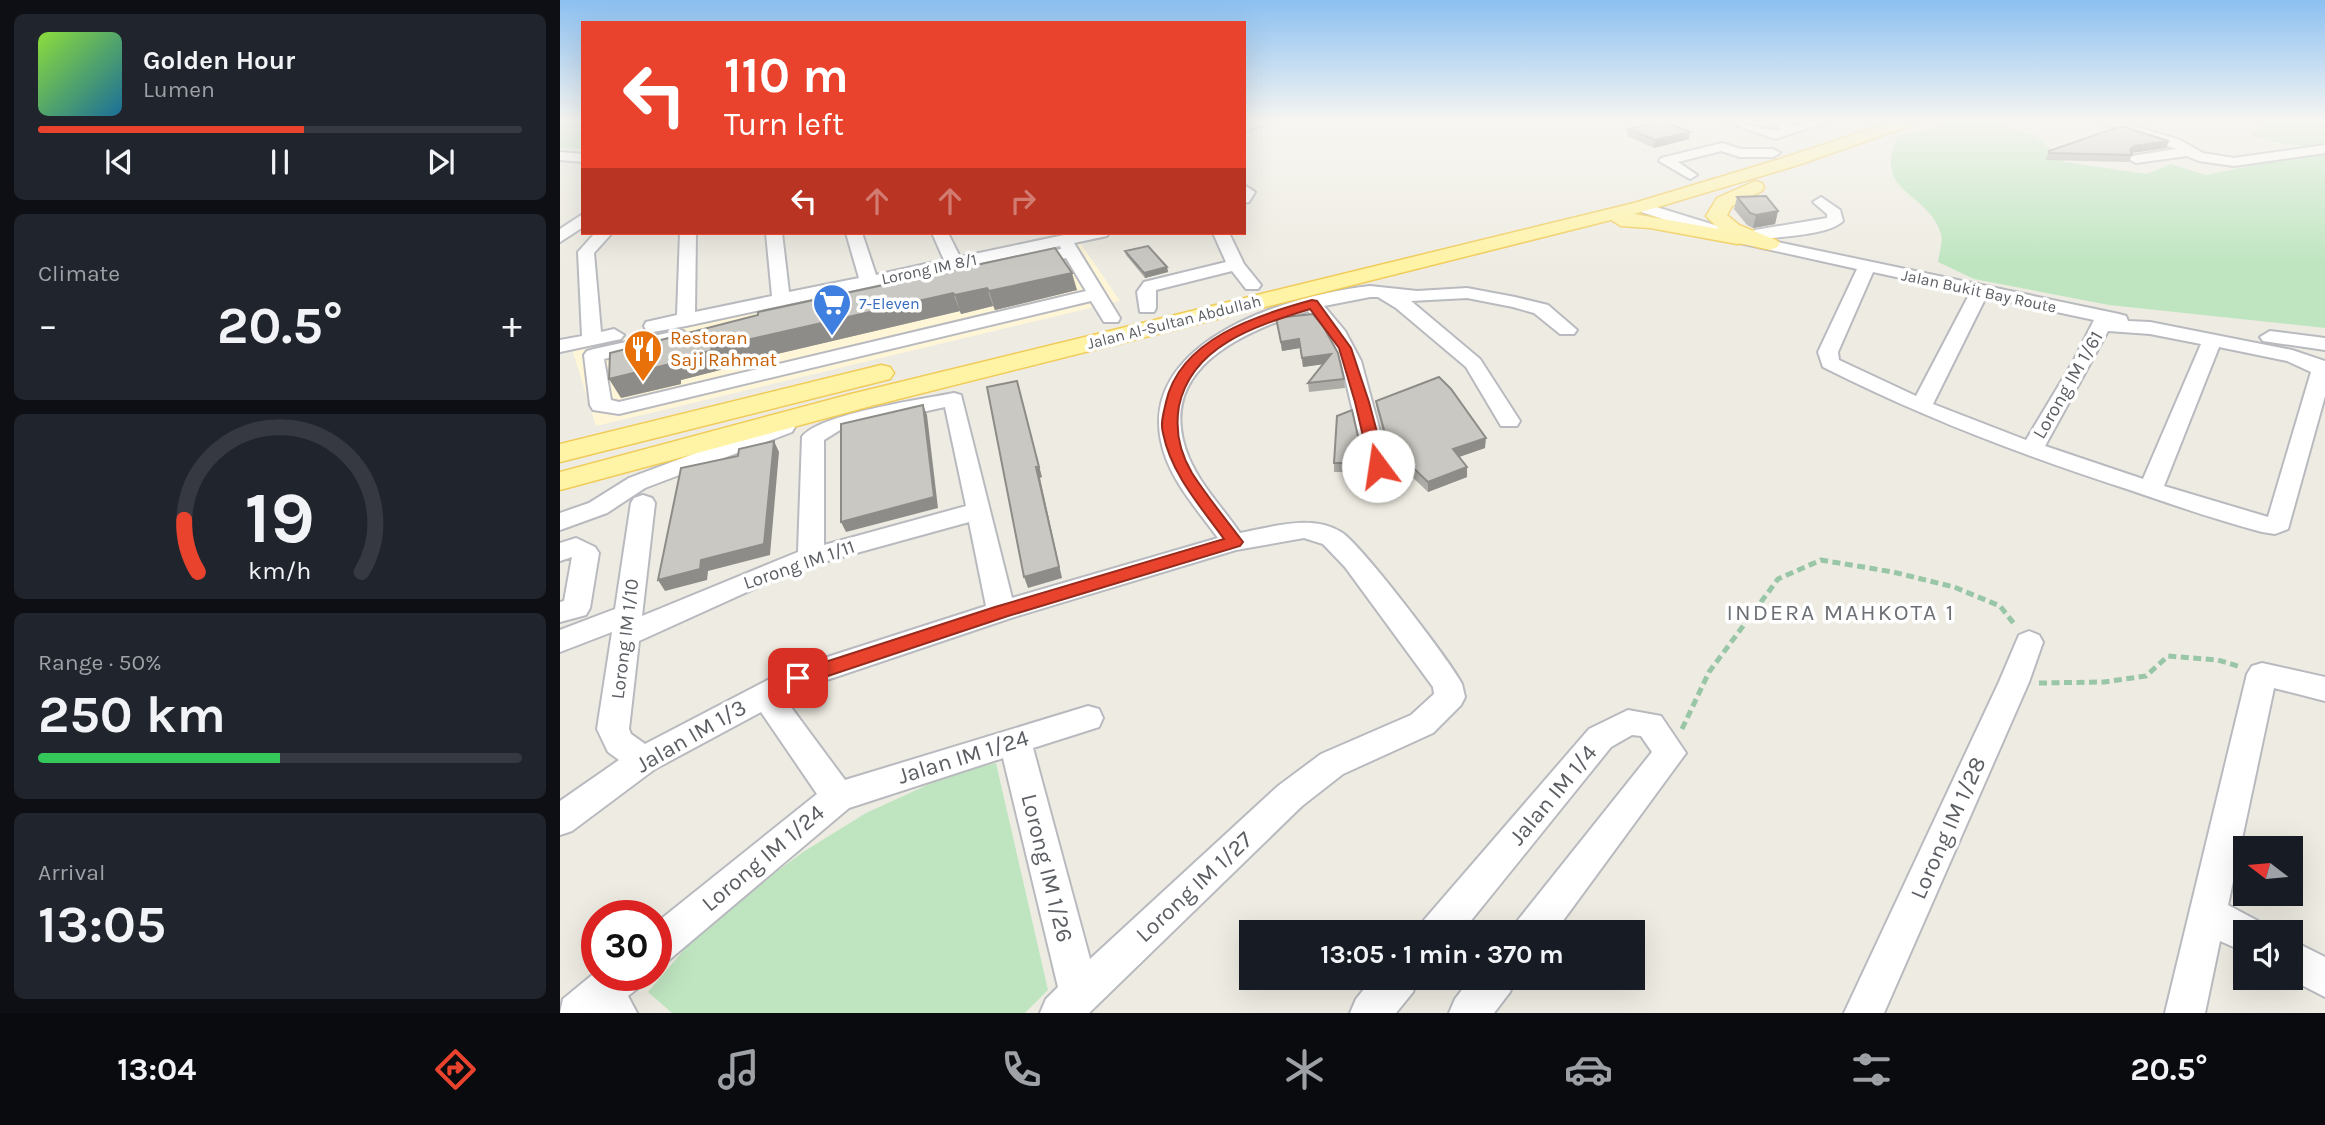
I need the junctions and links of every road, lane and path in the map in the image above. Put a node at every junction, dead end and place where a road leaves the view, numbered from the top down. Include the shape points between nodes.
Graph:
1 (1680, 169) edge
2 (1714, 169) edge
3 (1740, 169) edge
4 (1788, 169) edge
5 (1690, 176) junction
6 (1821, 202) dead end
7 (1640, 207) junction
8 (1580, 223) junction
9 (602, 235) edge
10 (688, 235) edge
11 (774, 235) edge
12 (854, 235) edge
13 (941, 235) edge
14 (1096, 235) edge
15 (1222, 235) edge
16 (1742, 237) junction
17 (1030, 240) edge
18 (1769, 244) joint
19 (1068, 246) junction
20 (954, 263) junction
21 (1867, 266) junction
22 (1244, 275) junction
23 (869, 281) junction
24 (1382, 292) junction
25 (1980, 292) junction
26 (1097, 294) junction
27 (781, 300) junction
28 (1282, 304) junction
29 (1312, 304) junction
30 (1111, 318) junction
31 (686, 320) junction
32 (2104, 322) junction
33 (1567, 330) dead end
34 (593, 339) junction
35 (2212, 340) junction
36 (2325, 344) edge
37 (560, 346) edge
38 (861, 400) junction
39 (1921, 406) junction
40 (1510, 421) dead end
41 (2031, 450) junction
42 (560, 453) edge
43 (560, 482) edge
44 (1383, 487) dead end
45 (2151, 489) junction
46 (640, 493) junction
47 (978, 511) junction
48 (560, 522) edge
49 (1234, 542) junction
50 (560, 552) edge
51 (811, 557) junction
52 (1001, 611) junction
53 (560, 612) edge
54 (627, 625) junction
55 (560, 641) edge
56 (2029, 642) joint
57 (2262, 674) junction
58 (2014, 682) junction
59 (2325, 689) edge
60 (765, 694) junction
61 (1088, 718) dead end
62 (1015, 741) junction
63 (1670, 753) junction
64 (644, 760) junction
65 (838, 797) junction
66 (560, 820) edge
67 (2208, 914) junction
68 (1448, 920) edge
69 (1541, 920) edge
70 (2233, 928) edge
71 (672, 934) edge
72 (2303, 966) edge
73 (2325, 978) edge
74 (1389, 990) edge
75 (1487, 990) edge
76 (1070, 1004) edge
77 (1370, 1013) edge
78 (1469, 1013) edge
79 (1864, 1013) edge
80 (2185, 1013) edge

1 - 5 street
2 - 5 main road, Jalan Al-Sultan Abdullah
3 - 7 main road, Jalan Al-Sultan Abdullah via 1653,194
4 - 16 main road via 1724,202 1716,216
5 - 22 main road, Jalan Al-Sultan Abdullah
6 - 16 street via 1835,213 1835,221
7 - 8 main road, Jalan Al-Sultan Abdullah
7 - 16 street
7 - 22 main road via 1602,206 1373,261
8 - 16 main road via 1639,220
8 - 28 main road, Jalan Al-Sultan Abdullah
9 - 34 street via 586,252
10 - 31 street
11 - 27 street
12 - 23 street
13 - 20 street
14 - 19 street, Lorong IM 8/1
15 - 22 street
16 - 18 main road
17 - 19 street, Lorong IM 8/1
17 - 20 street, Lorong IM 8/1
18 - 21 street, Jalan Bukit Bay Route
19 - 26 street
19 - 26 street via 594,355 599,400 608,408 619,408
20 - 23 street, Lorong IM 8/1
21 - 25 street, Jalan Bukit Bay Route
21 - 39 street via 1828,352 1830,363
22 - 30 main road, Jalan Al-Sultan Abdullah
23 - 27 street, Lorong IM 8/1
24 - 29 street
24 - 33 street via 1482,295 1541,309
24 - 40 street via 1467,356
25 - 32 street, Jalan Bukit Bay Route
25 - 39 street
26 - 30 street
27 - 31 street, Lorong IM 8/1
28 - 29 street
28 - 38 main road, Jalan Al-Sultan Abdullah
28 - 49 street via 1205,350 1189,365 1176,386 1169,420 1184,471
29 - 44 street via 1335,331 1350,361
30 - 42 main road, Jalan Al-Sultan Abdullah
31 - 34 street, Lorong IM 8/1
32 - 35 street
32 - 36 street, Jalan Bukit Bay Route
32 - 41 street, Lorong IM 1/61
34 - 37 street, Lorong IM 8/1
35 - 45 street
35 - 45 street via 2319,366 2279,523 2275,526
38 - 43 main road, Jalan Al-Sultan Abdullah
38 - 46 street via 719,450
39 - 41 street
41 - 45 street
43 - 46 street via 622,472 639,476
46 - 48 street
46 - 54 street, Lorong IM 1/10
47 - 51 street, Lorong IM 1/11
47 - 51 street via 954,399 833,425 813,437
47 - 52 street
49 - 52 street, Jalan IM 1/3
49 - 76 street, Lorong IM 1/27 via 1304,530 1332,538 1447,684 1450,698 1422,724 1332,764 1290,796
50 - 53 street via 576,547 586,553 576,608
51 - 54 street, Lorong IM 1/11
52 - 60 street, Jalan IM 1/3 via 798,678
54 - 55 street, Lorong IM 1/11
54 - 64 street, Lorong IM 1/10 via 614,729 619,743
56 - 58 street, Lorong IM 1/28
56 - 63 path via 2000,606 1954,587 1821,560 1778,579 1709,672
57 - 58 path via 2218,660 2168,656 2146,676 2104,682
57 - 59 street
57 - 67 street
58 - 79 street, Lorong IM 1/28
60 - 64 street, Jalan IM 1/3
60 - 65 street
61 - 62 street, Jalan IM 1/24
62 - 65 street, Jalan IM 1/24
62 - 76 street, Lorong IM 1/26
63 - 68 street, Jalan IM 1/4 via 1650,725 1628,722 1600,738
63 - 69 street
64 - 66 street, Jalan IM 1/3
65 - 71 street, Lorong IM 1/24
67 - 70 street
67 - 80 street
72 - 73 street
74 - 77 street
75 - 78 street

